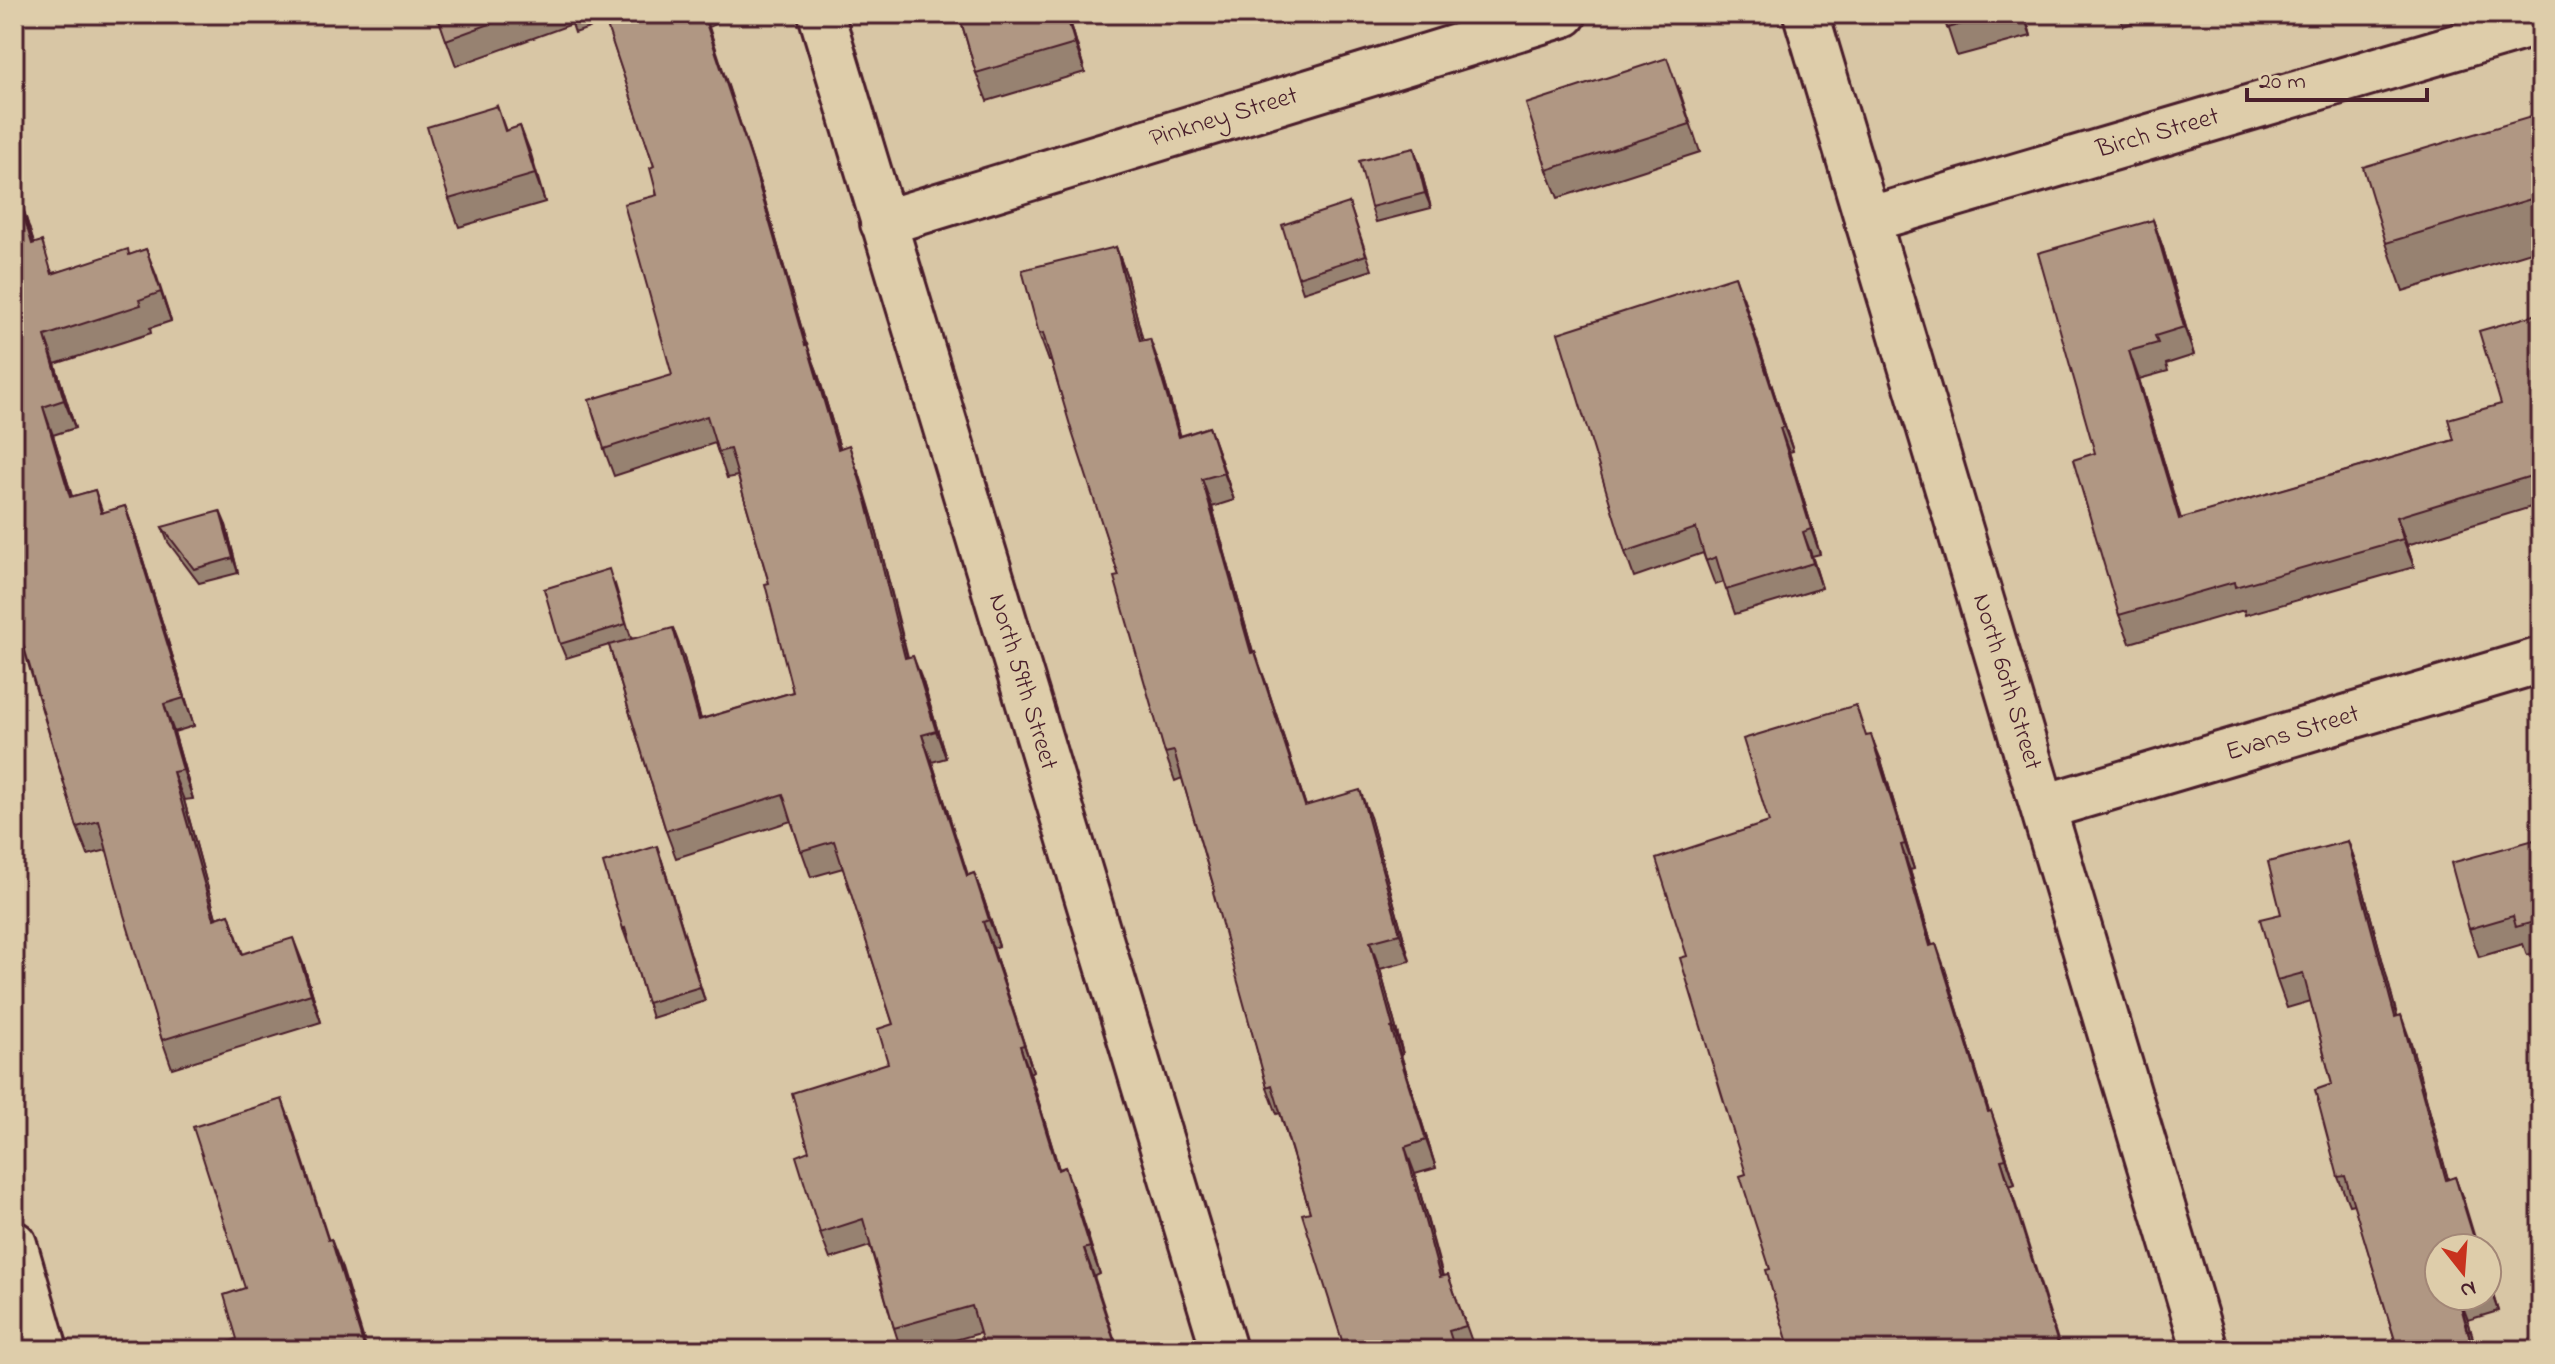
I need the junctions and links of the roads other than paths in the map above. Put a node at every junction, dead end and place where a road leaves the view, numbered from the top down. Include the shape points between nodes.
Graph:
1 (821, 14) edge
2 (1564, 14) edge
3 (1806, 14) edge
4 (2541, 22) edge
5 (1867, 220) junction
6 (883, 223) junction
7 (2541, 660) edge
8 (2044, 807) junction
9 (14, 1244) edge
10 (45, 1350) edge
11 (1224, 1350) edge
12 (2205, 1350) edge

1 - 6 street, North 59th Street
2 - 6 street, Pinkney Street
3 - 5 street, North 60th Street
4 - 5 street, Birch Street
5 - 8 street, North 60th Street
6 - 11 street, North 59th Street
7 - 8 street, Evans Street
8 - 12 street, North 60th Street
9 - 10 street

